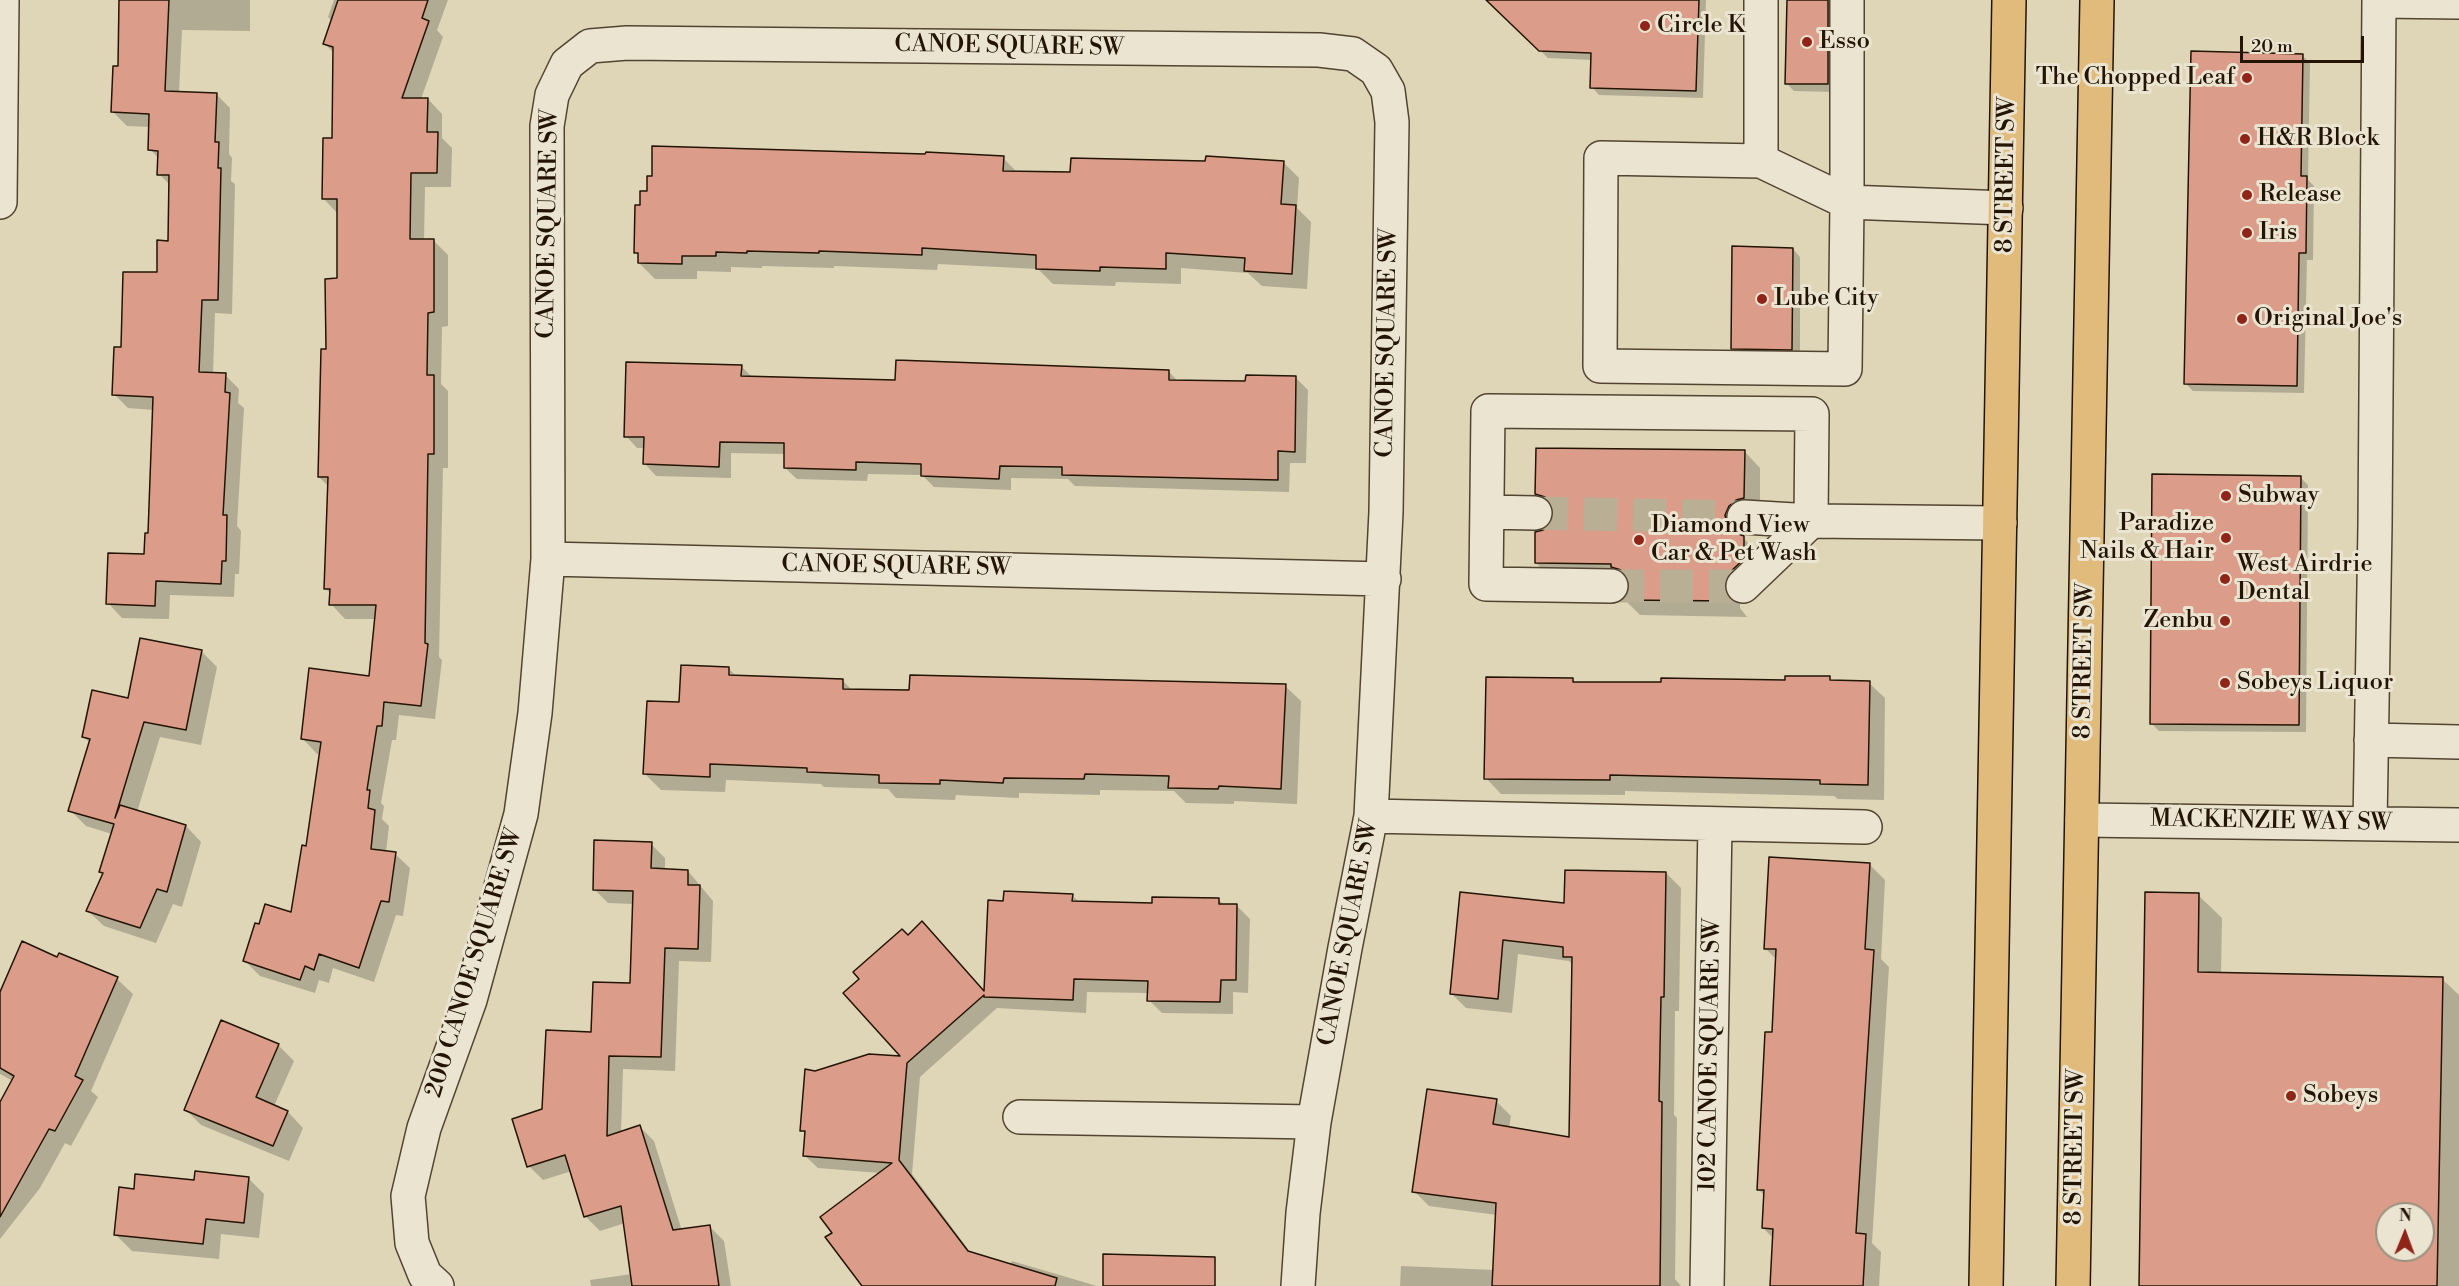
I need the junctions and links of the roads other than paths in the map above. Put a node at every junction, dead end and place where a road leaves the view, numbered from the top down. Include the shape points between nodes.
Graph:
1 (2, 0) edge
2 (1761, 0) edge
3 (1847, 0) edge
4 (2097, 0) edge
5 (2459, 2) edge
6 (2008, 11) edge
7 (1761, 161) junction
8 (0, 202) edge
9 (1846, 202) junction
10 (2006, 208) junction
11 (1812, 368) junction
12 (1812, 414) junction
13 (1486, 512) junction
14 (1535, 513) tunnel mouth
15 (1744, 517) tunnel mouth
16 (1811, 521) junction
17 (2000, 523) junction
18 (548, 559) junction
19 (1384, 579) junction
20 (1611, 586) tunnel mouth
21 (1743, 586) tunnel mouth
22 (2371, 740) junction
23 (2459, 742) edge
24 (1371, 816) junction
25 (2082, 820) junction
26 (1715, 824) junction
27 (2370, 824) junction
28 (2459, 825) edge
29 (1865, 827) dead end
30 (1020, 1117) dead end
31 (1314, 1122) junction
32 (437, 1286) edge
33 (1298, 1286) edge
34 (1707, 1286) edge
35 (1986, 1286) edge
36 (2073, 1286) edge

1 - 8 street
2 - 7 street
3 - 9 street
4 - 25 main road, 8 STREET SW
5 - 22 street via 2379,1
6 - 10 main road, 8 STREET SW
7 - 9 street
7 - 11 street via 1601,158 1600,366
9 - 10 street
9 - 11 street via 1845,369
10 - 17 main road, 8 STREET SW
11 - 12 street
12 - 13 street via 1488,411
12 - 16 street
13 - 14 street
13 - 20 street via 1486,584
15 - 16 street
16 - 17 street
16 - 21 street
17 - 35 main road, 8 STREET SW
18 - 19 street, CANOE SQUARE SW
18 - 19 street, CANOE SQUARE SW via 547,126 552,95 567,64 590,46 627,43 1319,50 1353,54 1376,70 1388,91 1392,122
18 - 32 street, 200 CANOE SQUARE SW via 535,713 521,814 470,1000 424,1128 408,1196 412,1243 425,1275
19 - 24 street, CANOE SQUARE SW
22 - 23 street
22 - 27 street
24 - 26 street
24 - 31 street, CANOE SQUARE SW
25 - 27 street, MACKENZIE WAY SW
25 - 36 main road, 8 STREET SW
26 - 29 street
26 - 34 street, 102 CANOE SQUARE SW
27 - 28 street, MACKENZIE WAY SW
30 - 31 street
31 - 33 street, CANOE SQUARE SW

